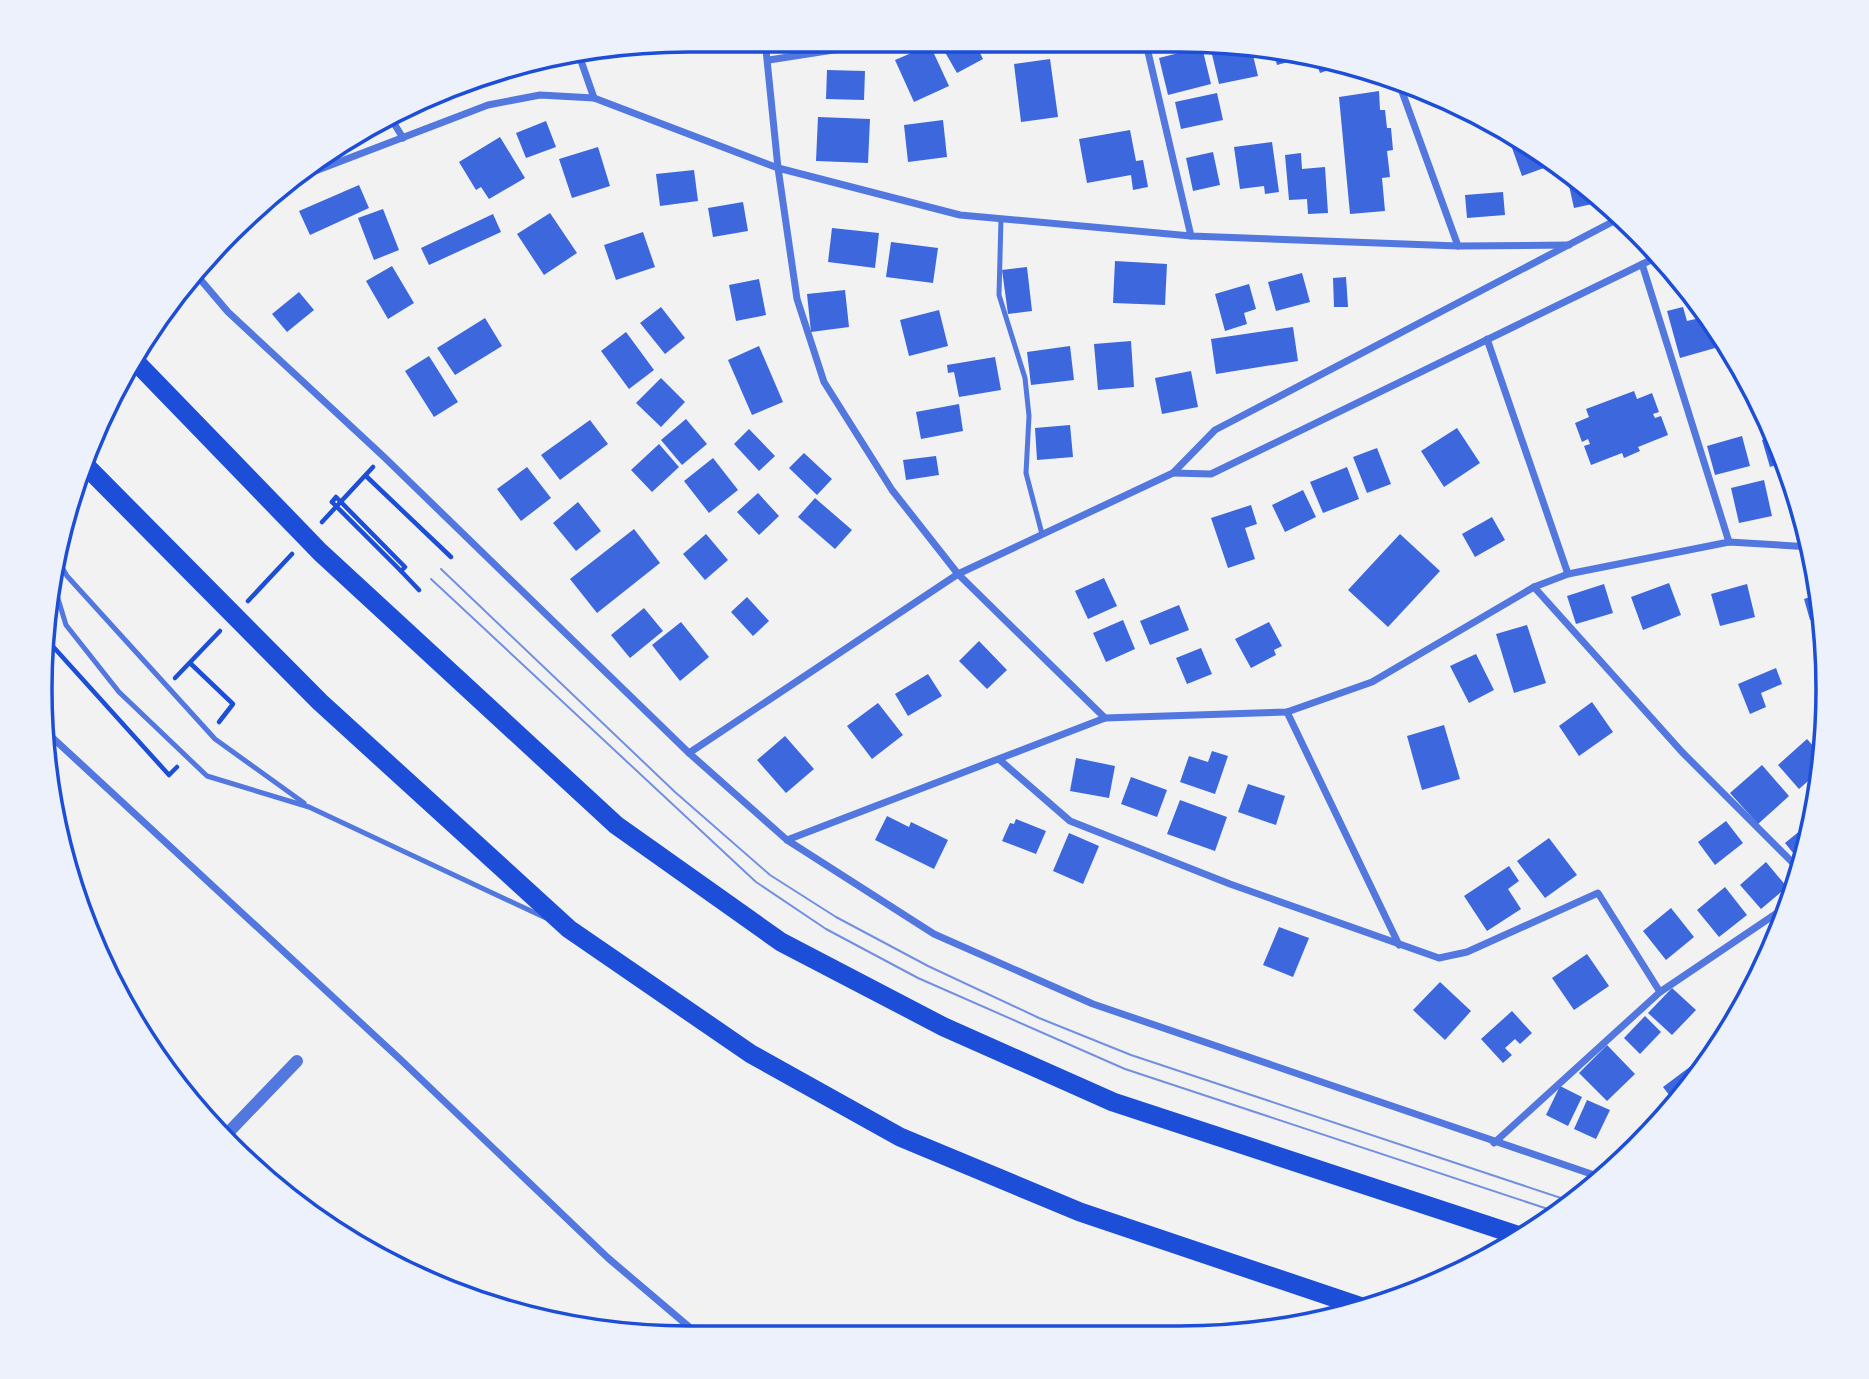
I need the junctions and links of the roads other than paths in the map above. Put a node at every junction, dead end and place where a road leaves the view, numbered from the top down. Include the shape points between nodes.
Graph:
1 (767, 52) edge
2 (820, 52) edge
3 (1148, 52) edge
4 (769, 60) junction
5 (582, 62) edge
6 (1403, 93) edge
7 (594, 98) junction
8 (395, 125) edge
9 (404, 138) junction
10 (326, 167) edge
11 (778, 168) junction
12 (1001, 219) junction
13 (1612, 222) edge
14 (1191, 236) junction
15 (1569, 245) junction
16 (1458, 246) junction
17 (1650, 261) edge
18 (1642, 264) junction
19 (201, 281) edge
20 (1487, 339) junction
21 (141, 367) edge
22 (91, 471) edge
23 (1172, 473) junction
24 (1042, 534) junction
25 (1729, 542) junction
26 (1800, 546) edge
27 (64, 571) edge
28 (958, 573) junction
29 (1569, 574) junction
30 (1534, 587) junction
31 (59, 601) edge
32 (1287, 712) junction
33 (1105, 718) junction
34 (55, 740) edge
35 (689, 752) junction
36 (1000, 761) junction
37 (309, 807) junction
38 (787, 840) junction
39 (1792, 863) edge
40 (1775, 914) edge
41 (569, 929) junction
42 (1399, 945) junction
43 (1660, 992) junction
44 (297, 1061) dead end
45 (231, 1131) edge
46 (1494, 1143) junction
47 (1592, 1174) edge
48 (1511, 1233) edge
49 (1350, 1303) edge
50 (688, 1326) edge

1 - 4 street
2 - 4 street
3 - 14 street
4 - 11 street
5 - 7 street
6 - 16 street
7 - 9 street via 540,95 488,106
7 - 11 street
8 - 9 street
9 - 10 street
11 - 12 street via 960,215
11 - 28 street via 797,299 824,382 892,489
12 - 14 street
12 - 24 lane via 999,295 1025,378 1029,416 1026,473
13 - 15 street
14 - 16 street
15 - 16 street
15 - 23 street via 1215,430
17 - 18 street
18 - 20 street
18 - 25 street
19 - 35 street via 228,312
20 - 23 street via 1211,474
20 - 29 street
21 - 48 highway via 320,552 616,825 780,942 944,1027 1113,1102
22 - 41 highway via 320,702
23 - 24 street
24 - 28 street
25 - 26 street
25 - 29 street
27 - 37 lane via 215,739
28 - 33 street
28 - 35 street
29 - 30 street
30 - 32 street via 1372,682
30 - 39 street via 1682,752
31 - 37 lane via 66,625 119,692 206,776
32 - 33 street
32 - 42 street
33 - 36 street
34 - 50 street via 608,1258
35 - 38 street
36 - 38 street
36 - 42 street via 1070,821
37 - 41 lane
38 - 46 street via 934,934 1093,1004
40 - 43 street
41 - 49 highway via 751,1054 900,1137 1080,1212
42 - 43 street via 1439,958 1467,951 1598,894
43 - 46 street
44 - 45 street
46 - 47 street

